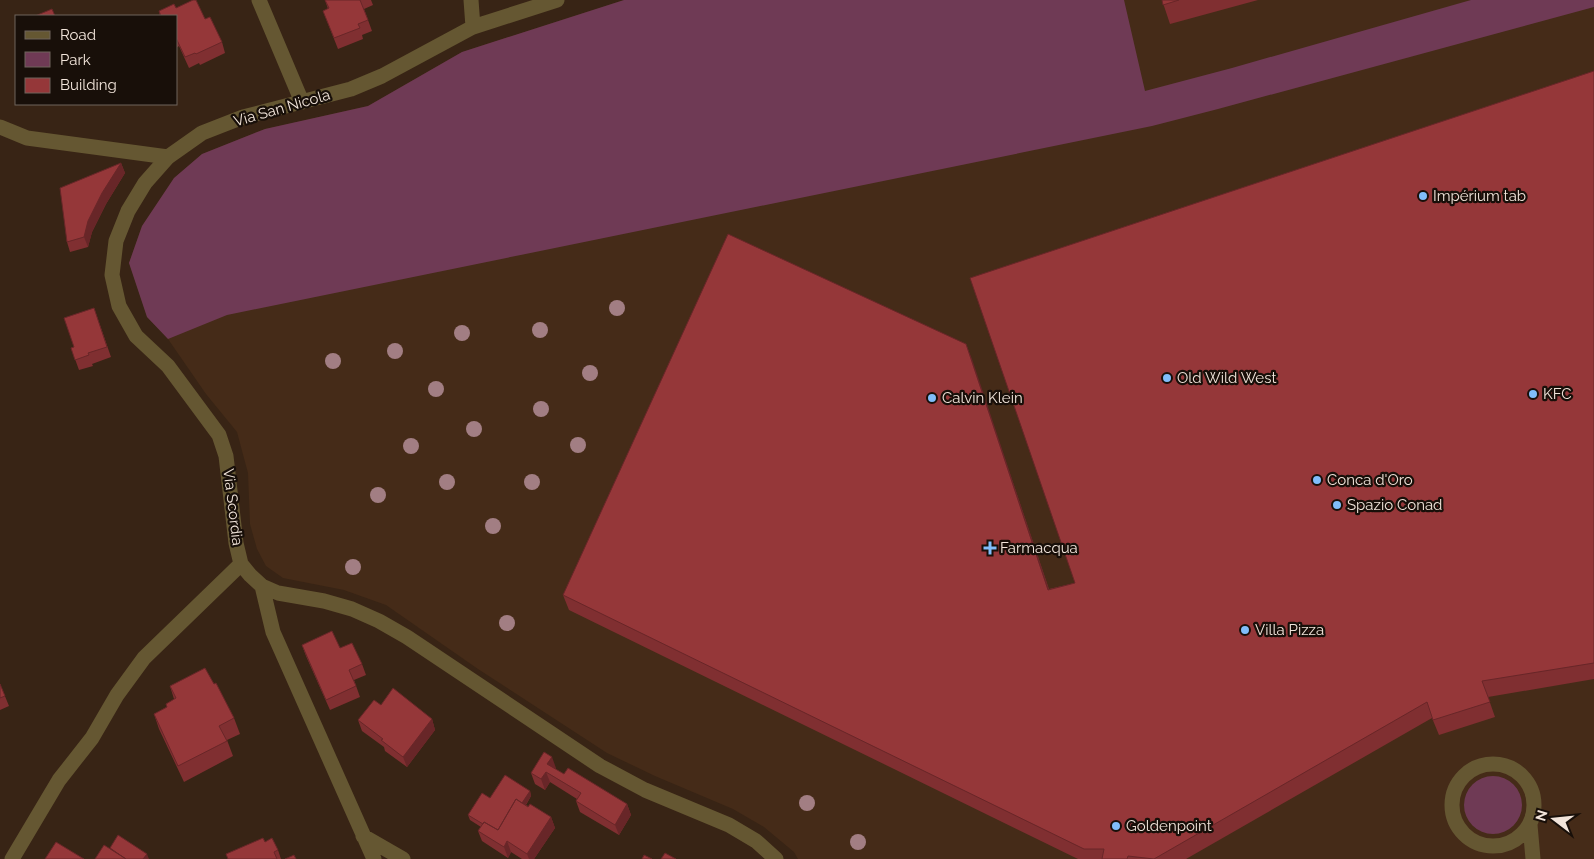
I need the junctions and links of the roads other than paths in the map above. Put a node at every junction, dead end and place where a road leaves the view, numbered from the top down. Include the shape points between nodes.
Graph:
1 (259, 0) edge
2 (471, 0) edge
3 (557, 0) edge
4 (473, 27) junction
5 (302, 102) junction
6 (0, 127) edge
7 (168, 157) junction
8 (242, 564) junction
9 (262, 586) junction
10 (1530, 825) junction
11 (363, 836) junction
12 (1490, 853) edge
13 (12, 859) edge
14 (374, 859) edge
15 (403, 859) edge
16 (776, 859) edge
17 (1533, 859) edge

1 - 5 street
2 - 4 street
3 - 4 street, Via San Nicola
4 - 5 street, Via San Nicola via 382,76 351,89
5 - 7 street, Via San Nicola via 243,117 202,134
6 - 7 street via 26,138
7 - 8 street, Via Scordia via 128,211 116,240 112,275 119,306 136,336 168,366 219,435 226,456 236,543
8 - 9 street
8 - 13 street, Via Scordia via 144,658 92,738 60,780
9 - 11 street via 273,632
9 - 16 street via 352,609 379,621 600,766 645,790 729,825 756,841
10 - 12 street via 1522,836
10 - 12 street via 1535,803 1533,791 1519,772 1496,764 1472,769 1456,788 1452,812 1464,834
10 - 17 street
11 - 14 street
11 - 15 street

